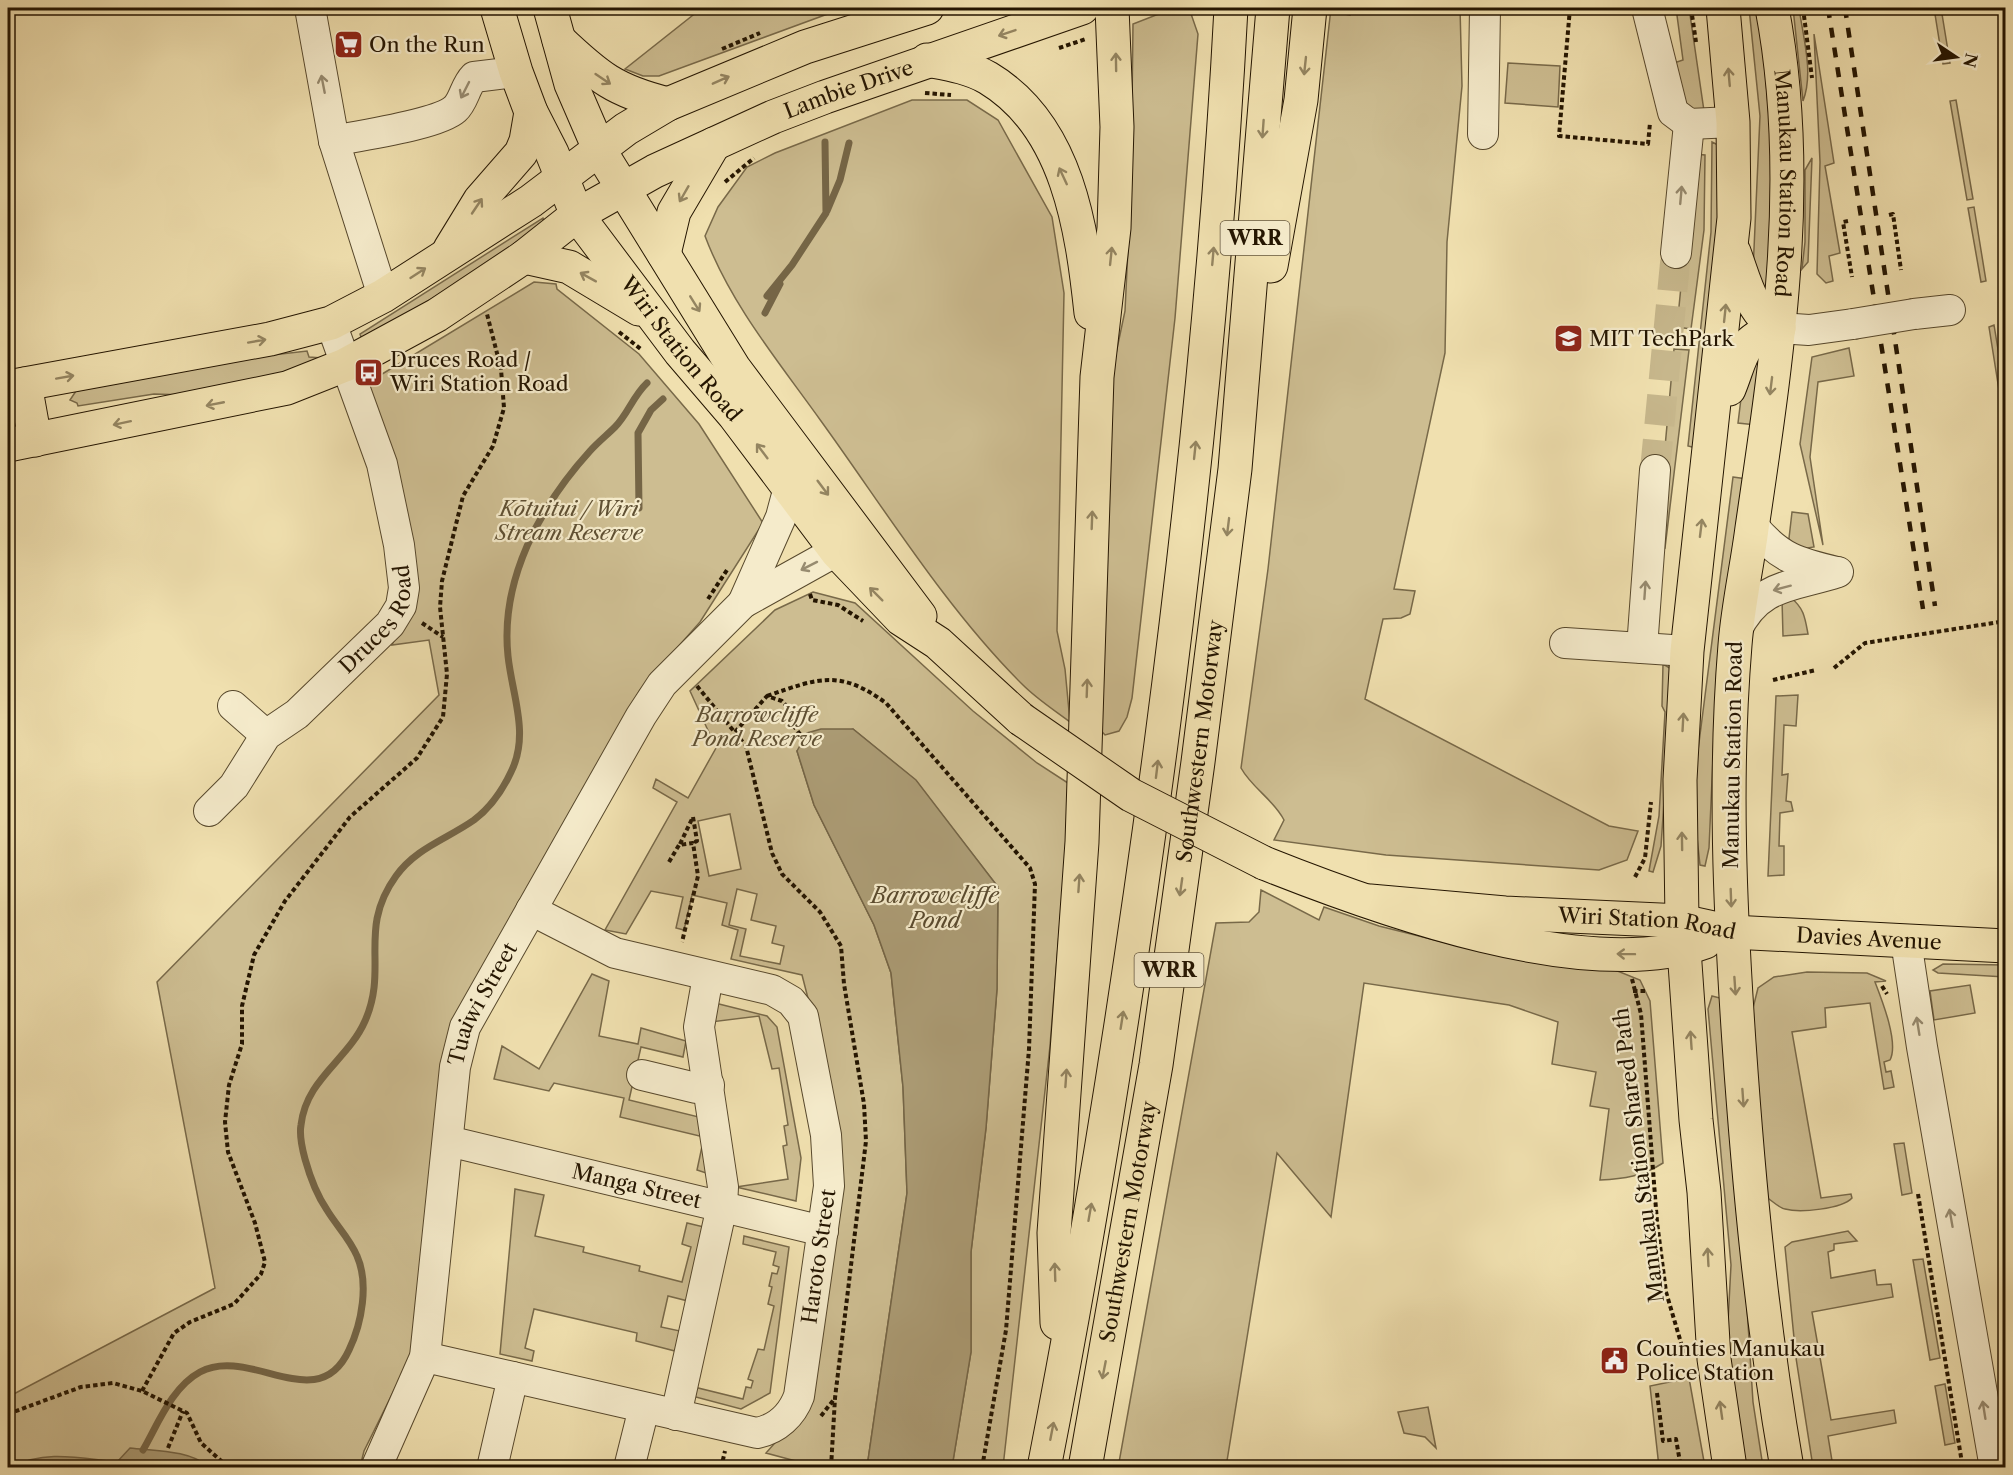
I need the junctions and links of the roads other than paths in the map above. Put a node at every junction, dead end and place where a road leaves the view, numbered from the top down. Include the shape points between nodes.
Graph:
1 (310, 8) edge
2 (497, 8) edge
3 (550, 8) edge
4 (1082, 8) edge
5 (1112, 8) edge
6 (1232, 8) edge
7 (1273, 8) edge
8 (1310, 8) edge
9 (1485, 8) edge
10 (1647, 8) edge
11 (1723, 8) edge
12 (1772, 8) edge
13 (919, 9) edge
14 (560, 40) junction
15 (927, 60) junction
16 (516, 72) junction
17 (668, 104) junction
18 (531, 112) junction
19 (1733, 122) junction
20 (1689, 124) junction
21 (1483, 134) dead end
22 (334, 141) junction
23 (714, 144) junction
24 (600, 152) junction
25 (563, 179) junction
26 (623, 188) junction
27 (578, 215) junction
28 (1732, 245) junction
29 (1676, 253) tunnel mouth
30 (664, 254) junction
31 (446, 255) junction
32 (524, 257) junction
33 (383, 296) junction
34 (1950, 310) dead end
35 (656, 319) junction
36 (331, 323) junction
37 (1779, 328) junction
38 (345, 365) junction
39 (1097, 377) junction
40 (16, 386) edge
41 (1712, 435) junction
42 (21, 443) edge
43 (1235, 469) junction
44 (1654, 470) tunnel mouth
45 (789, 487) junction
46 (1753, 526) junction
47 (849, 544) junction
48 (743, 603) junction
49 (1736, 630) junction
50 (1564, 643) dead end
51 (1642, 648) junction
52 (1687, 651) junction
53 (233, 706) dead end
54 (266, 735) junction
55 (209, 811) dead end
56 (531, 910) junction
57 (1732, 932) junction
58 (1683, 935) junction
59 (1906, 941) junction
60 (2006, 946) edge
61 (708, 976) junction
62 (642, 1075) dead end
63 (709, 1085) junction
64 (448, 1141) junction
65 (722, 1206) junction
66 (823, 1231) junction
67 (425, 1356) junction
68 (513, 1377) junction
69 (1059, 1394) junction
70 (644, 1408) junction
71 (676, 1415) junction
72 (376, 1467) edge
73 (492, 1467) edge
74 (629, 1467) edge
75 (1044, 1467) edge
76 (1085, 1467) edge
77 (1730, 1467) edge
78 (1787, 1467) edge
79 (1995, 1467) edge

22 -> 1 street
2 - 16 main road, Wiri Station Road
3 - 14 main road, Wiri Station Road
4 -> 15 main road, Lambie Drive
39 -> 5 main road via 1114,217 1117,128
69 -> 6 main road, Southwestern Motorway / WRR via 1134,942 1175,634 1201,396
7 -> 43 main road, Southwestern Motorway / WRR
8 -> 43 main road via 1301,100
9 - 21 street
10 - 20 street via 1673,112
19 -> 11 main road
12 - 37 main road, Manukau Station Road via 1786,116 1786,221
17 -> 13 main road via 805,47
14 -> 17 main road via 603,80 636,96
14 - 24 main road, Wiri Station Road via 571,84
15 - 23 main road, Lambie Drive via 772,117
39 -> 15 main road via 1081,231 1070,190 1037,124 1012,95 987,77 962,66
16 - 18 main road, Wiri Station Road
16 -> 22 street via 474,77 466,85 457,107 438,118
17 - 24 main road via 626,129
18 - 25 main road, Wiri Station Road
31 -> 18 main road via 480,200 521,153
19 - 20 street
19 - 28 main road
29 -> 20 street
22 - 33 street
23 - 26 main road, Lambie Drive
23 -> 30 main road via 674,212
24 - 25 main road
24 - 26 main road, Wiri Station Road
25 - 27 main road, Wiri Station Road
25 - 31 main road
26 - 27 main road, Lambie Drive
26 - 30 main road, Wiri Station Road
27 - 32 main road
27 - 35 main road, Wiri Station Road
28 - 37 main road via 1757,310 1764,320
41 -> 28 main road
30 -> 47 main road, Wiri Station Road
33 -> 31 main road
35 -> 32 main road via 569,267
32 - 38 main road via 436,315
33 - 36 main road
34 - 37 street, bridge via 1809,330
45 -> 35 main road, Wiri Station Road
36 - 38 street, Druces Road
40 -> 36 main road via 270,339
37 - 41 main road via 1758,334 1744,348
37 -> 46 main road, Manukau Station Road
38 -> 42 main road via 287,388
38 - 54 street, Druces Road via 382,464 404,588 390,624 297,714
69 -> 39 main road via 1054,1233 1082,842
40 - 42 main road
52 -> 41 main road
43 -> 76 main road, Southwestern Motorway / WRR via 1156,1065
51 -> 44 street
45 - 47 main road, Wiri Station Road
45 - 48 street, Tuaiwi Street via 781,517
46 - 49 main road, Manukau Station Road
46 -> 49 street via 1780,554 1838,572 1765,594
47 -> 48 street, Tuaiwi Street
47 - 58 main road, Wiri Station Road, bridge via 896,582 938,643 1021,718 1131,795 1264,863 1370,901
48 - 56 street, Tuaiwi Street via 653,696
49 -> 57 main road, Manukau Station Road via 1729,749
50 - 51 street
51 - 52 street
58 -> 52 main road via 1680,780
53 - 54 street
54 - 55 street, Druces Road via 234,786
56 - 61 street, Haroto Street via 615,953
56 - 64 street, Tuaiwi Street via 460,1038
57 - 58 main road, Wiri Station Road
57 - 59 main road, Davies Avenue
57 -> 78 main road, Manukau Station Road via 1753,1231 1765,1337
77 -> 58 main road via 1714,1359
59 - 60 main road, Davies Avenue
79 -> 59 street
61 - 63 street via 699,1028
61 - 66 street, Haroto Street via 772,990 791,1001 804,1016 829,1157
62 - 63 street via 696,1088
63 - 65 street via 723,1187
64 - 65 street, Manga Street
64 - 67 street, Tuaiwi Street
65 - 66 street, Manga Street
65 - 71 street
66 - 71 street, Haroto Street via 798,1396 789,1415 757,1433
67 - 68 street, Haroto Street
67 - 72 street, Tuaiwi Street
68 - 70 street, Haroto Street
68 - 73 street
75 -> 69 main road, Southwestern Motorway / WRR
70 - 71 street, Haroto Street
70 - 74 street

